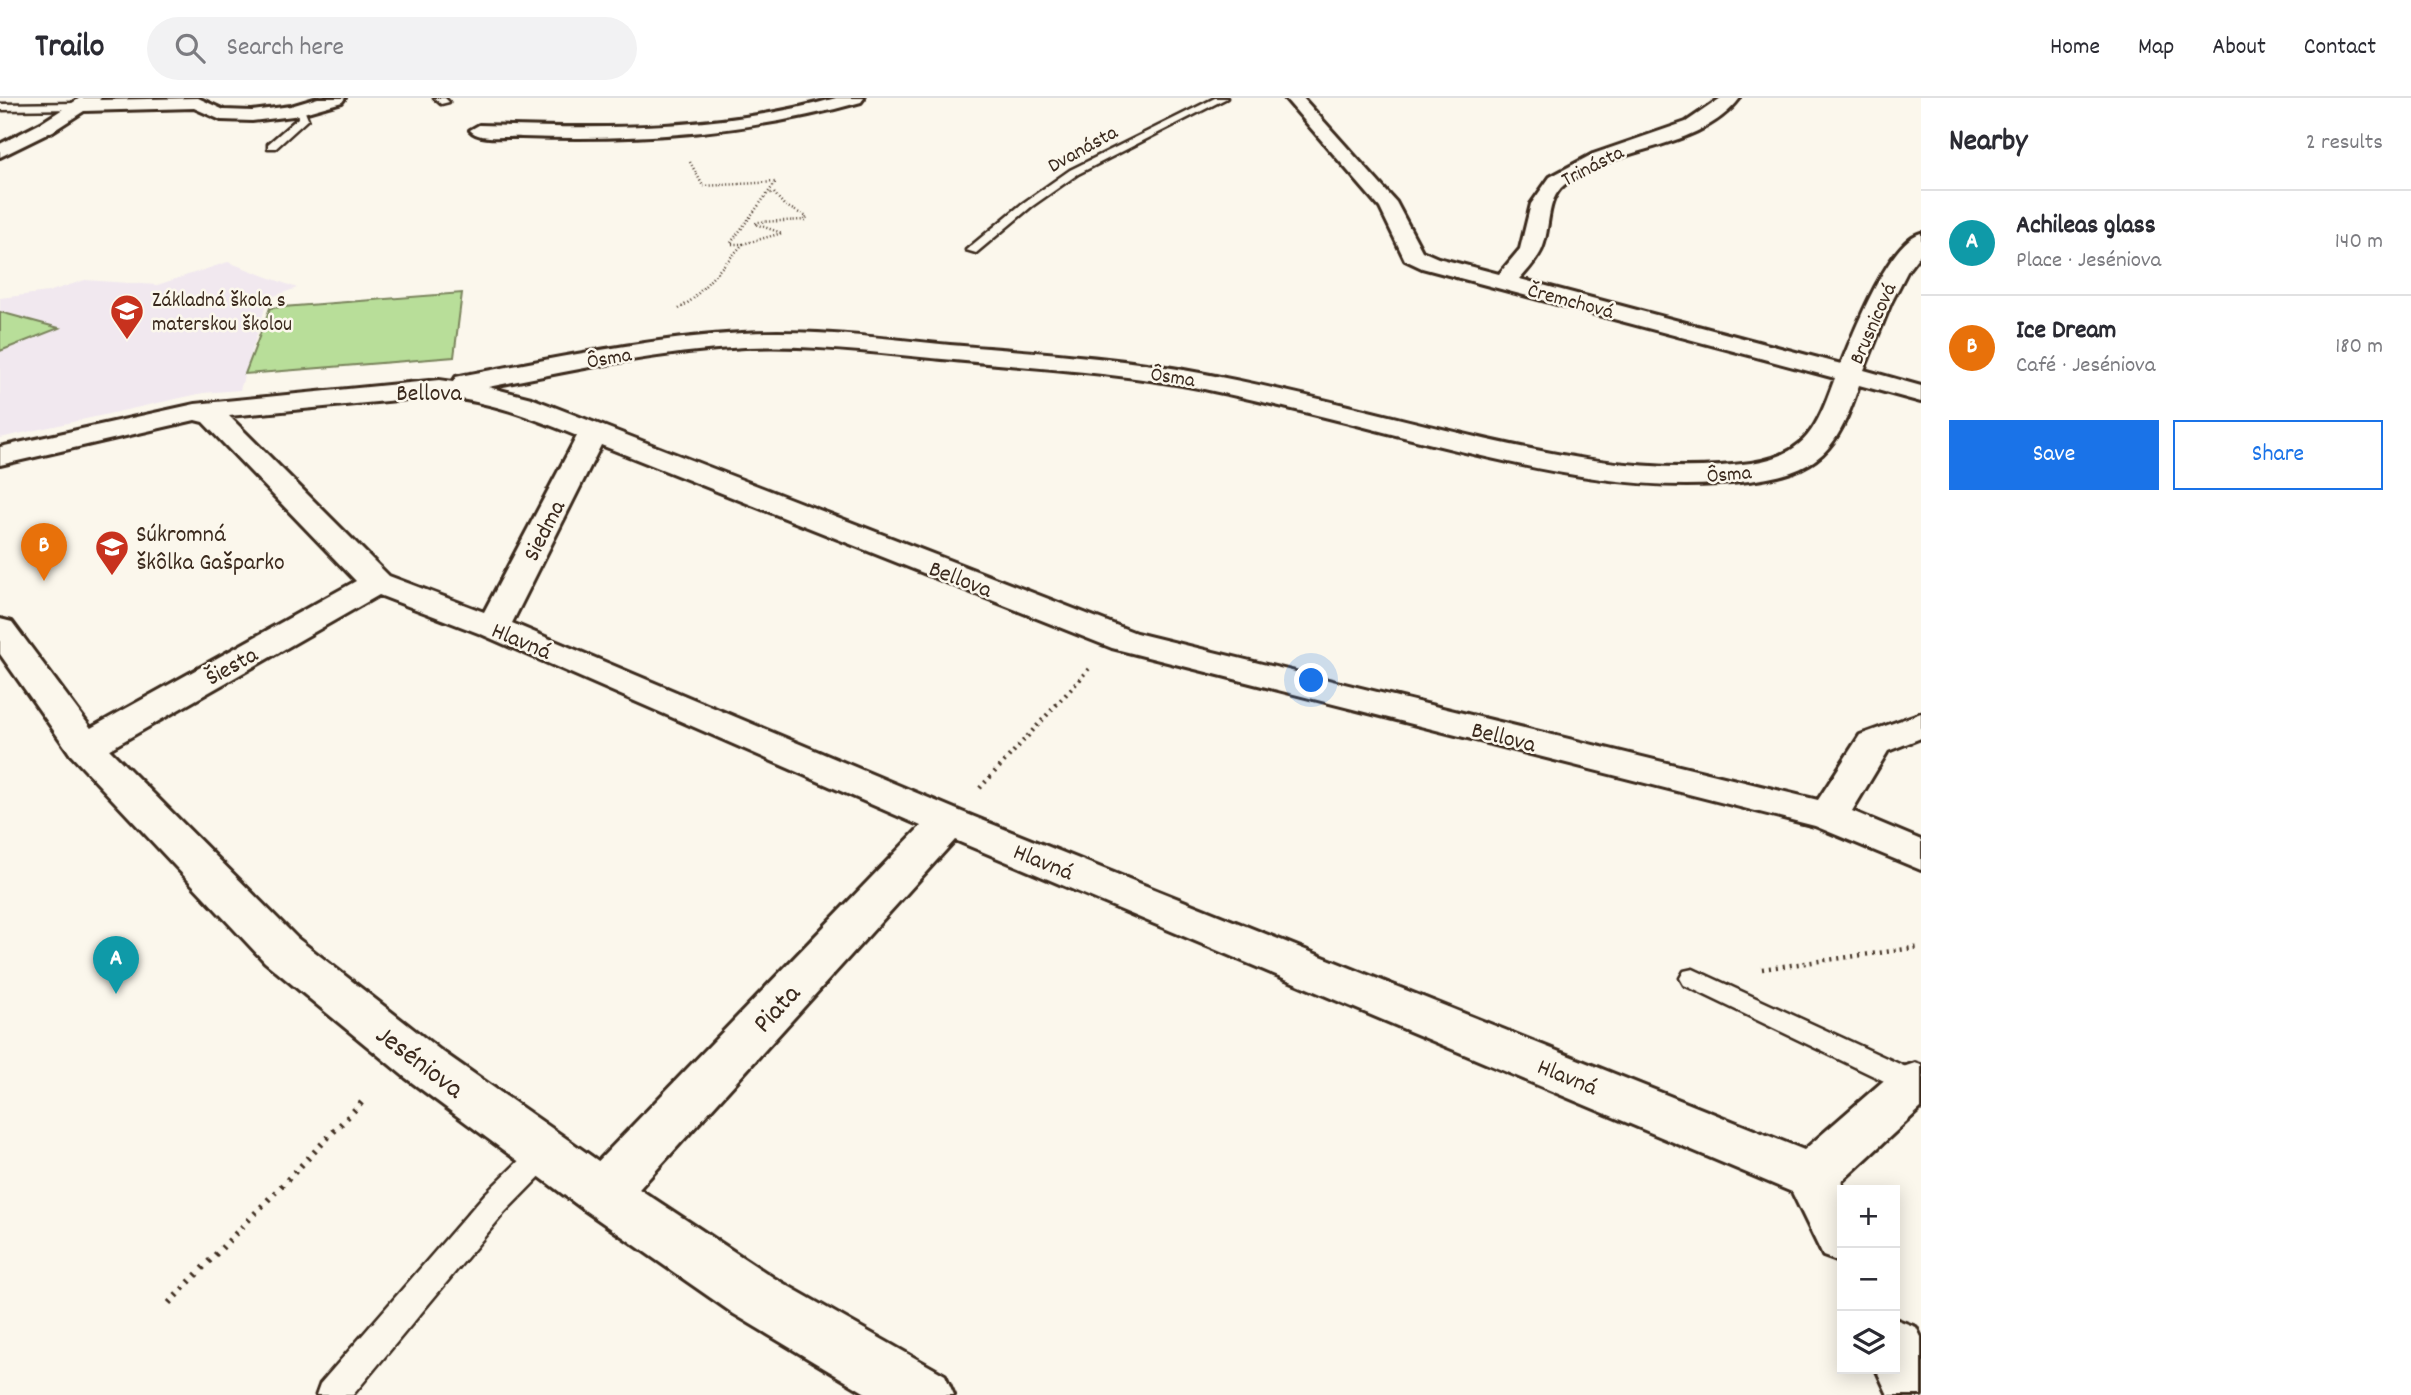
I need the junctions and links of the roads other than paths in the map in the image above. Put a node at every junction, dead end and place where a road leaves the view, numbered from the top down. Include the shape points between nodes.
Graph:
1 (336, 98) edge
2 (855, 98) edge
3 (1222, 98) edge
4 (1294, 98) edge
5 (1731, 98) edge
6 (86, 102) edge
7 (0, 107) edge
8 (300, 109) junction
9 (479, 130) dead end
10 (272, 146) dead end
11 (0, 151) edge
12 (1921, 240) edge
13 (972, 250) dead end
14 (1504, 282) junction
15 (617, 326) road end
16 (594, 359) junction
17 (1850, 374) junction
18 (439, 388) junction
19 (1921, 394) edge
20 (195, 412) junction
21 (592, 434) junction
22 (0, 456) edge
23 (377, 583) junction
24 (493, 627) junction
25 (0, 629) edge
26 (1921, 724) edge
27 (85, 747) junction
28 (1828, 816) junction
29 (948, 822) junction
30 (1921, 856) edge
31 (1693, 978) road end
32 (1918, 1084) edge
33 (546, 1152) junction
34 (1811, 1176) junction
35 (602, 1193) junction
36 (1837, 1229) edge
37 (1900, 1356) edge
38 (332, 1395) edge
39 (924, 1395) edge
40 (1919, 1395) edge

1 - 8 street
2 - 9 street via 792,117 675,132
3 - 13 lane, Dvanásta via 1074,172
4 - 14 street, Čremchová via 1389,206 1413,255 1452,271
5 - 14 street, Trinásta via 1701,121 1599,159 1555,182 1539,206 1530,251
6 - 7 lane
6 - 8 street via 197,103 216,113 237,116
6 - 11 street
8 - 10 lane via 303,119
12 - 17 street, Brusnicová via 1903,257 1880,299
14 - 17 street, Čremchová
15 - 16 street
16 - 17 street, Ôsma via 743,340 816,341 1141,371 1534,460 1660,477 1728,475 1780,467 1804,456 1834,418
16 - 18 street, Ôsma
17 - 19 street, Čremchová
18 - 20 street, Bellova
18 - 21 street, Bellova via 502,398
20 - 22 street, Bellova
20 - 23 street, Hlavná via 212,415
21 - 24 street, Siedma
21 - 28 street, Bellova via 1118,639
23 - 24 street, Hlavná
23 - 27 street, Šiesta
24 - 29 street, Hlavná
25 - 27 street, Jeséniova
26 - 28 street via 1874,743
27 - 33 street, Jeséniova via 281,950 423,1064
28 - 30 street, Bellova
29 - 34 street, Hlavná
29 - 35 street, Piata
31 - 32 lane
32 - 34 street
33 - 35 street, Jeséniova
33 - 38 lane via 495,1203
34 - 36 street
35 - 39 street, Jeséniova via 754,1296
37 - 40 street

